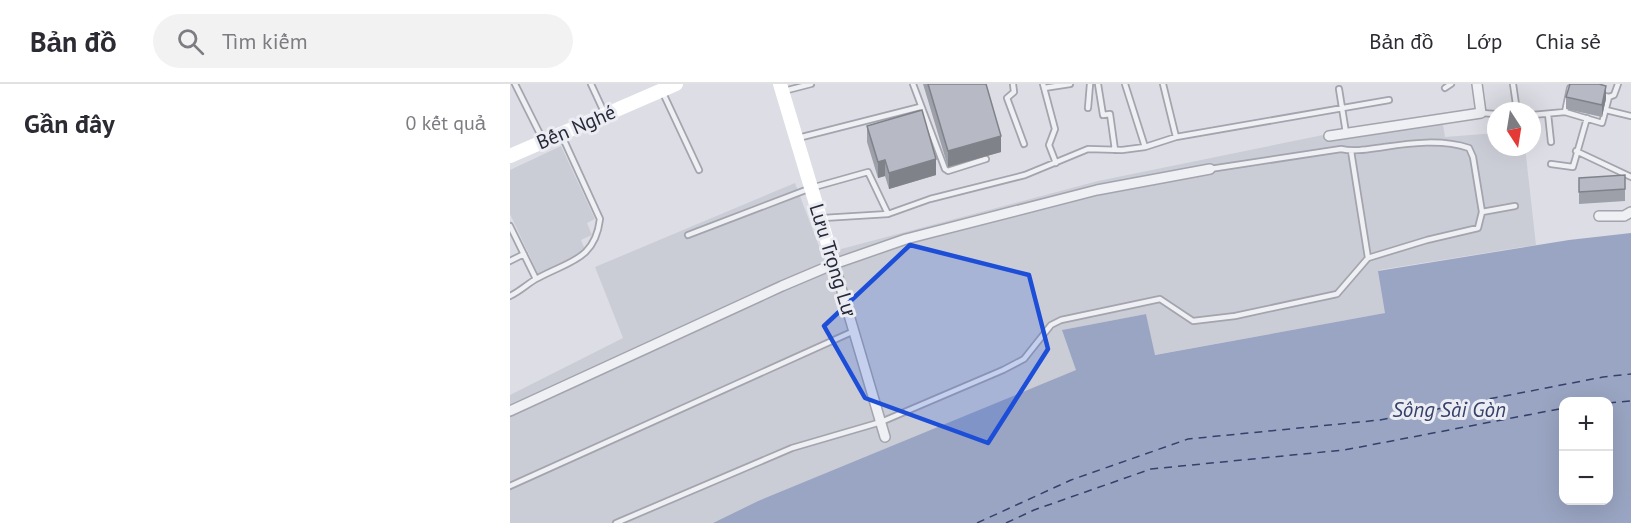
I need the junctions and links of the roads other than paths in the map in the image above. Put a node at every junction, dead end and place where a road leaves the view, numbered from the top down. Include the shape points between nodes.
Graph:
1 (515, 84) edge
2 (591, 84) edge
3 (676, 84) edge
4 (811, 84) edge
5 (913, 84) edge
6 (1013, 84) edge
7 (1070, 84) edge
8 (1090, 84) edge
9 (1098, 84) edge
10 (1125, 84) edge
11 (1163, 84) edge
12 (1451, 84) edge
13 (1477, 84) edge
14 (1513, 84) edge
15 (1592, 84) edge
16 (1618, 84) edge
17 (1044, 86) edge
18 (781, 88) edge
19 (1445, 88) dead end
20 (662, 90) junction
21 (1339, 90) dead end
22 (1590, 92) junction
23 (1609, 97) junction
24 (1389, 100) dead end
25 (1516, 102) edge
26 (920, 107) junction
27 (1088, 108) dead end
28 (1343, 109) junction
29 (1606, 110) junction
30 (1565, 112) junction
31 (1481, 113) junction
32 (1487, 113) edge
33 (1541, 114) edge
34 (1548, 114) junction
35 (605, 115) junction
36 (1631, 116) edge
37 (1587, 118) junction
38 (561, 133) junction
39 (1346, 133) junction
40 (1329, 136) dead end
41 (1176, 137) junction
42 (796, 139) junction
43 (543, 141) junction
44 (1551, 142) dead end
45 (1024, 144) dead end
46 (1145, 147) junction
47 (1115, 150) junction
48 (1351, 151) junction
49 (1576, 151) junction
50 (510, 156) edge
51 (986, 159) dead end
52 (1056, 163) junction
53 (1551, 164) dead end
54 (1210, 169) joint
55 (699, 170) dead end
56 (1631, 177) edge
57 (811, 188) junction
58 (1515, 206) dead end
59 (1482, 212) junction
60 (1631, 212) edge
61 (888, 214) junction
62 (1599, 216) dead end
63 (820, 218) junction
64 (510, 226) edge
65 (688, 235) dead end
66 (524, 254) junction
67 (1368, 258) junction
68 (510, 261) edge
69 (834, 264) junction
70 (536, 279) junction
71 (510, 296) edge
72 (854, 331) junction
73 (510, 411) edge
74 (880, 422) junction
75 (885, 437) dead end
76 (510, 486) edge
77 (616, 523) edge

1 - 43 lane
2 - 35 lane
3 - 20 street, Bến Nghé
4 - 18 lane
5 - 26 lane
6 - 45 lane via 1014,92 1007,98
7 - 17 lane
8 - 27 lane
9 - 47 lane via 1103,114 1110,114
10 - 46 lane
11 - 41 lane
12 - 19 lane
13 - 31 street
14 - 25 lane
15 - 22 lane
16 - 23 lane
17 - 52 lane via 1055,129 1049,145
18 - 42 street, Lưu Trọng Lư
20 - 35 street, Bến Nghé
20 - 55 lane
21 - 28 lane
22 - 23 lane
22 - 30 lane via 1570,88
23 - 29 lane
24 - 28 lane
26 - 42 lane
26 - 51 lane via 945,170
28 - 39 lane
28 - 41 lane
29 - 36 lane
29 - 37 lane via 1602,123
30 - 34 lane
30 - 37 lane
31 - 32 lane
31 - 39 street
33 - 34 lane
34 - 44 lane
35 - 38 street, Bến Nghé
37 - 49 lane
38 - 43 street, Bến Nghé
38 - 70 lane via 600,219 599,228 586,254
39 - 40 street
41 - 46 lane
42 - 57 street, Lưu Trọng Lư
43 - 50 street, Bến Nghé
46 - 47 lane
47 - 52 lane via 1088,149
48 - 54 lane via 1341,149
48 - 59 lane via 1454,143 1468,148
48 - 67 lane
49 - 53 lane via 1573,167
49 - 56 lane
52 - 61 lane
54 - 69 street via 1097,190 906,239
57 - 61 lane via 868,172
57 - 63 street, Lưu Trọng Lư
57 - 65 lane
58 - 59 lane
59 - 67 lane via 1478,228
60 - 62 street via 1624,216
61 - 63 lane
63 - 69 street, Lưu Trọng Lư
64 - 66 lane
66 - 68 lane
66 - 70 lane
67 - 74 lane via 1337,294 1235,316 1193,321 1160,299 1061,320 1051,325 1024,359
69 - 72 street, Lưu Trọng Lư
69 - 73 street
70 - 71 lane
72 - 74 street, Lưu Trọng Lư
72 - 76 lane
74 - 75 street, Lưu Trọng Lư
74 - 77 lane via 792,448

